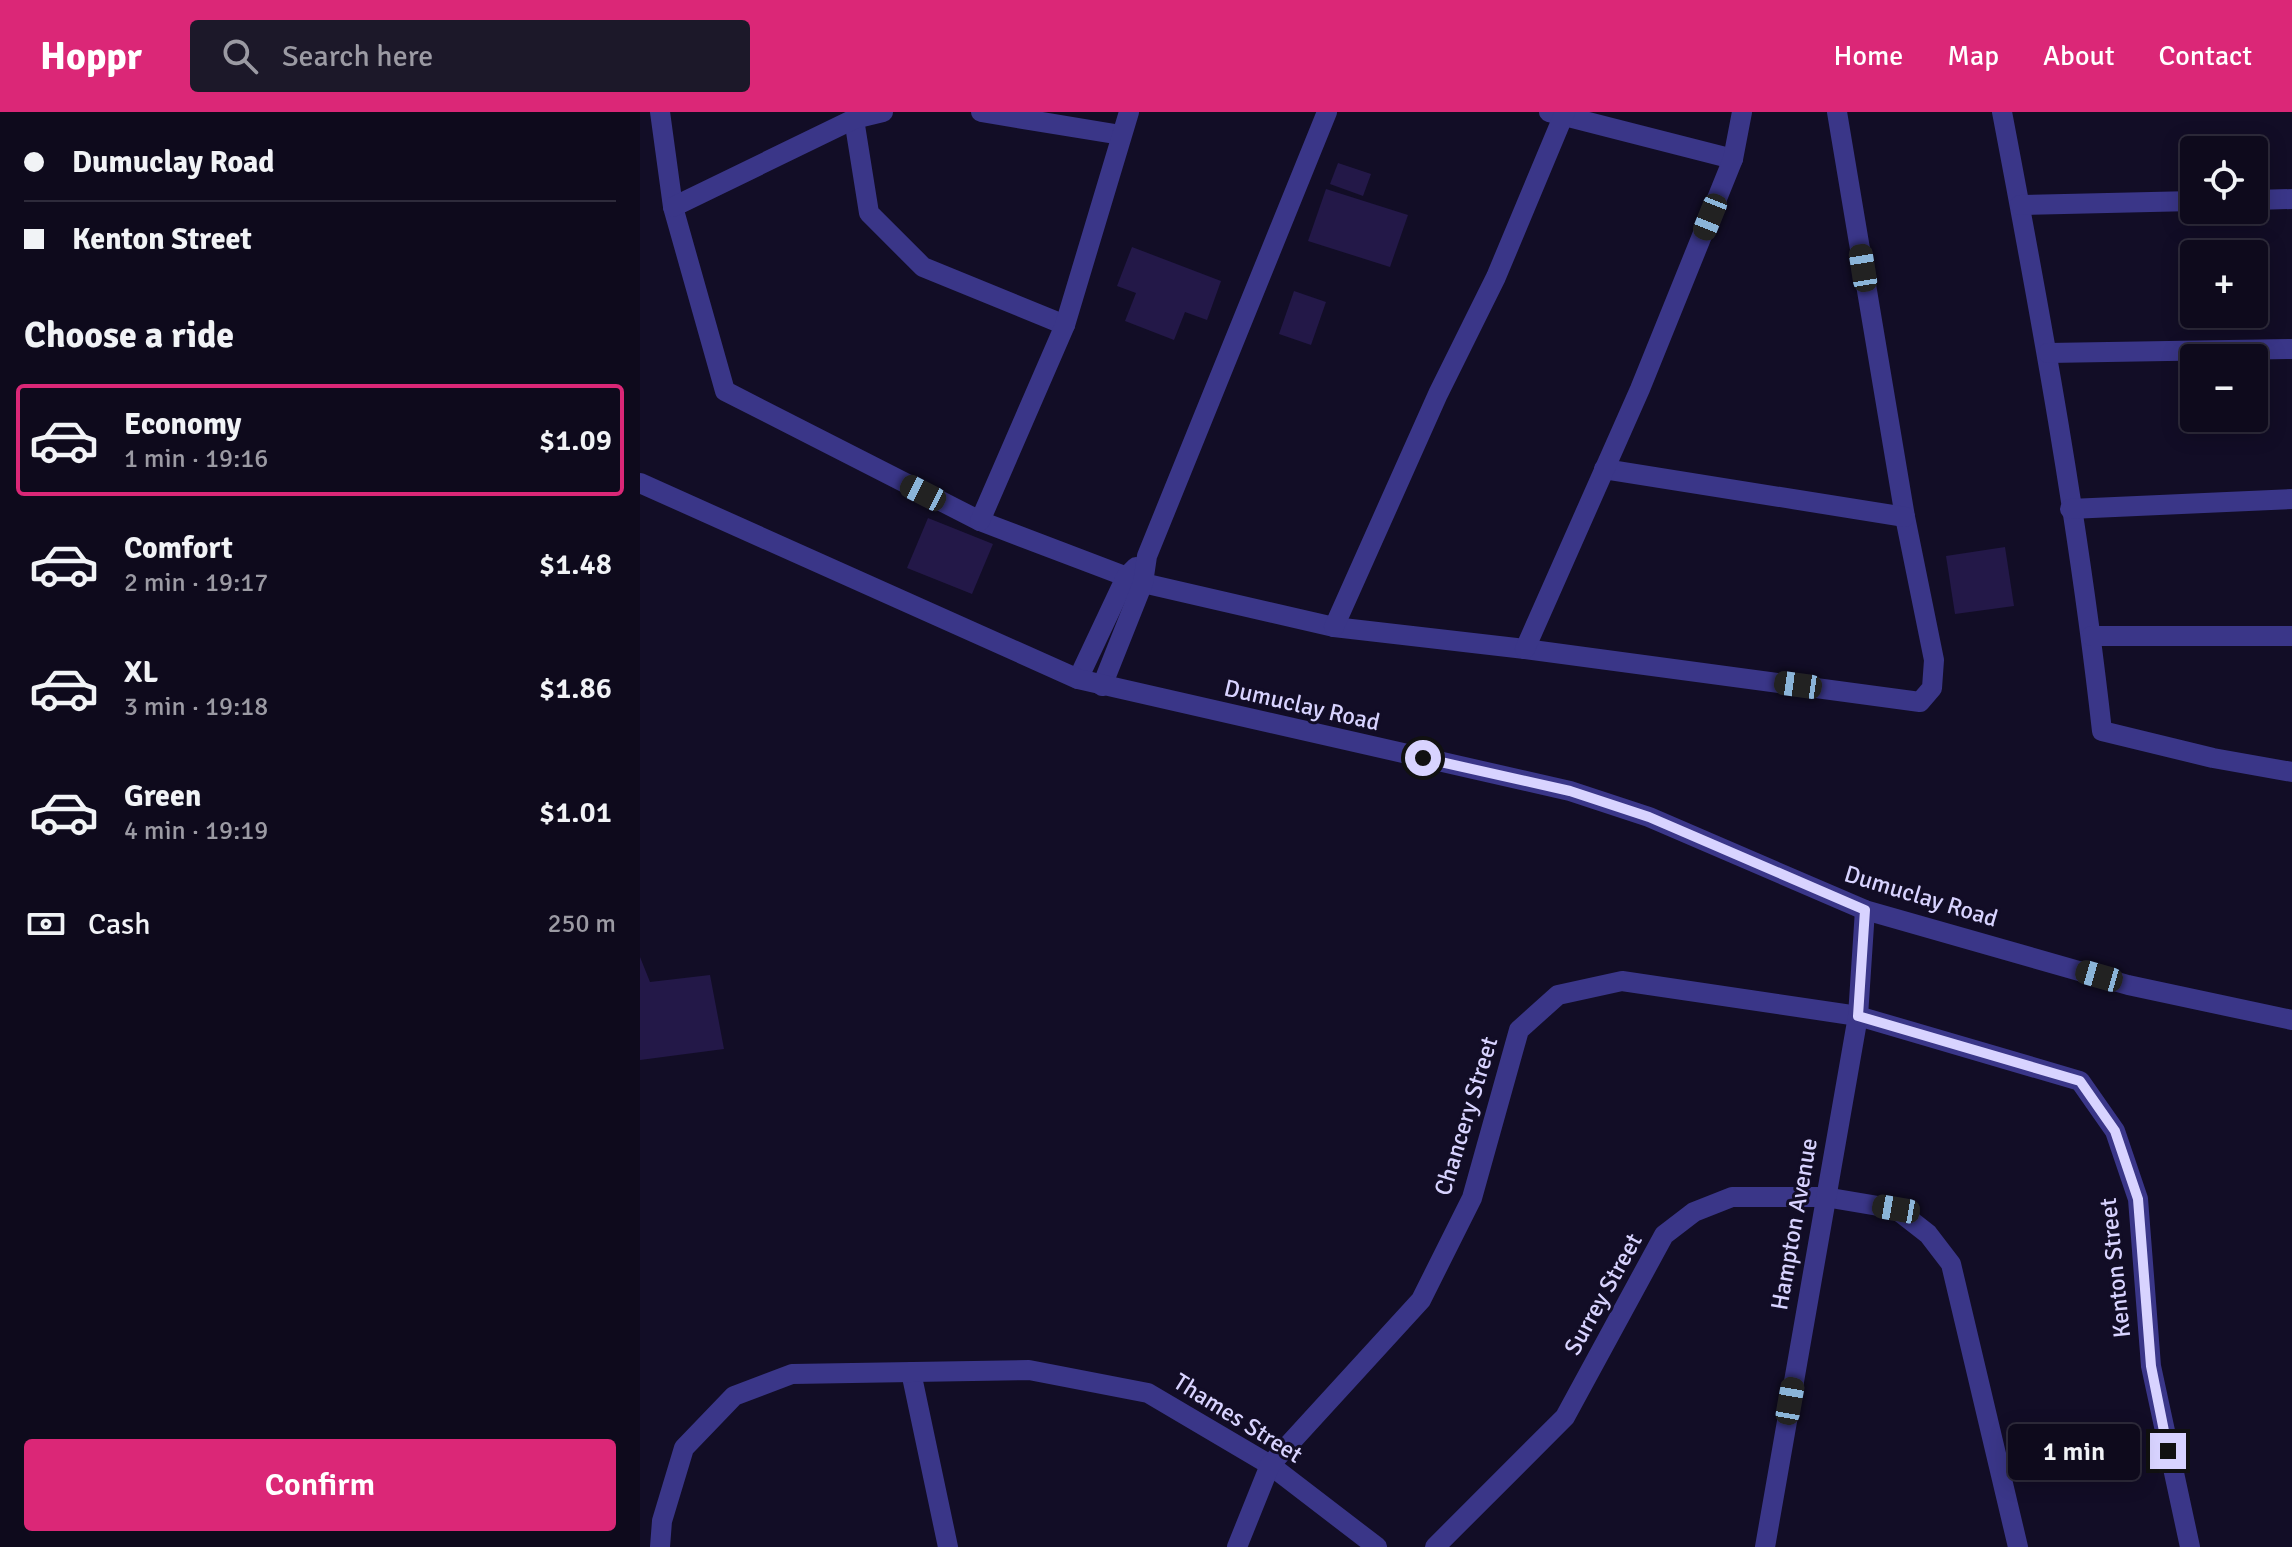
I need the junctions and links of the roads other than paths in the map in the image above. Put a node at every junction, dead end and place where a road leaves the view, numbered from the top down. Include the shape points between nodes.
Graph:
1 (660, 112) edge
2 (883, 112) edge
3 (981, 112) edge
4 (1129, 112) edge
5 (1327, 112) edge
6 (1742, 112) edge
7 (1837, 112) edge
8 (2002, 112) edge
9 (1559, 114) edge
10 (854, 119) junction
11 (1121, 135) junction
12 (1733, 159) junction
13 (2292, 199) edge
14 (2268, 200) edge
15 (2180, 201) edge
16 (2020, 205) junction
17 (673, 207) junction
18 (1065, 325) junction
19 (2292, 349) edge
20 (2048, 353) junction
21 (1604, 469) junction
22 (640, 483) edge
23 (2292, 499) edge
24 (2070, 509) junction
25 (1905, 517) junction
26 (980, 521) junction
27 (1134, 580) junction
28 (1334, 627) junction
29 (2091, 636) junction
30 (2292, 636) edge
31 (1525, 649) junction
32 (1078, 679) junction
33 (1102, 686) junction
34 (2292, 772) edge
35 (1865, 910) junction
36 (1858, 1016) junction
37 (2292, 1020) edge
38 (1825, 1197) junction
39 (911, 1372) junction
40 (1270, 1465) junction
41 (660, 1547) edge
42 (948, 1547) edge
43 (1237, 1547) edge
44 (1377, 1547) edge
45 (1435, 1547) edge
46 (1765, 1547) edge
47 (2018, 1547) edge
48 (2190, 1547) edge

1 - 17 street
2 - 10 street
3 - 11 street
4 - 11 street
5 - 27 street
6 - 12 street
7 - 25 street
8 - 16 street
9 - 12 street
9 - 28 street via 1496,277
10 - 17 street
10 - 18 street via 869,213 923,267
11 - 18 street
12 - 21 street
13 - 14 street
15 - 16 street
16 - 20 street
17 - 26 street via 725,391
18 - 26 street
19 - 20 street
20 - 24 street
21 - 25 street
21 - 31 street
22 - 32 street, Dumuclay Road
23 - 24 street
24 - 29 street
25 - 31 street via 1934,660 1932,688 1920,702
26 - 27 street
27 - 28 street
27 - 32 street
27 - 33 street
28 - 31 street
29 - 30 street
29 - 34 street via 2102,731
32 - 33 street, Dumuclay Road
33 - 35 street, Dumuclay Road via 1570,791 1649,817
35 - 36 street, Hampton Avenue
35 - 37 street, Dumuclay Road via 2128,985
36 - 38 street, Hampton Avenue
36 - 40 street, Chancery Street via 1622,981 1558,995 1519,1030 1472,1198 1421,1300
36 - 48 street, Kenton Street via 2080,1081 2115,1131 2138,1199 2151,1366
38 - 45 street, Surrey Street via 1732,1197 1694,1212 1664,1235 1565,1417
38 - 46 street, Hampton Avenue
38 - 47 street, Surrey Street via 1896,1209 1928,1234 1951,1264
39 - 40 street, Thames Street via 1029,1370 1148,1393
39 - 41 street, Thames Street via 792,1374 734,1396 684,1448 662,1521
39 - 42 street
40 - 43 street, Chancery Street
40 - 44 street, Thames Street

